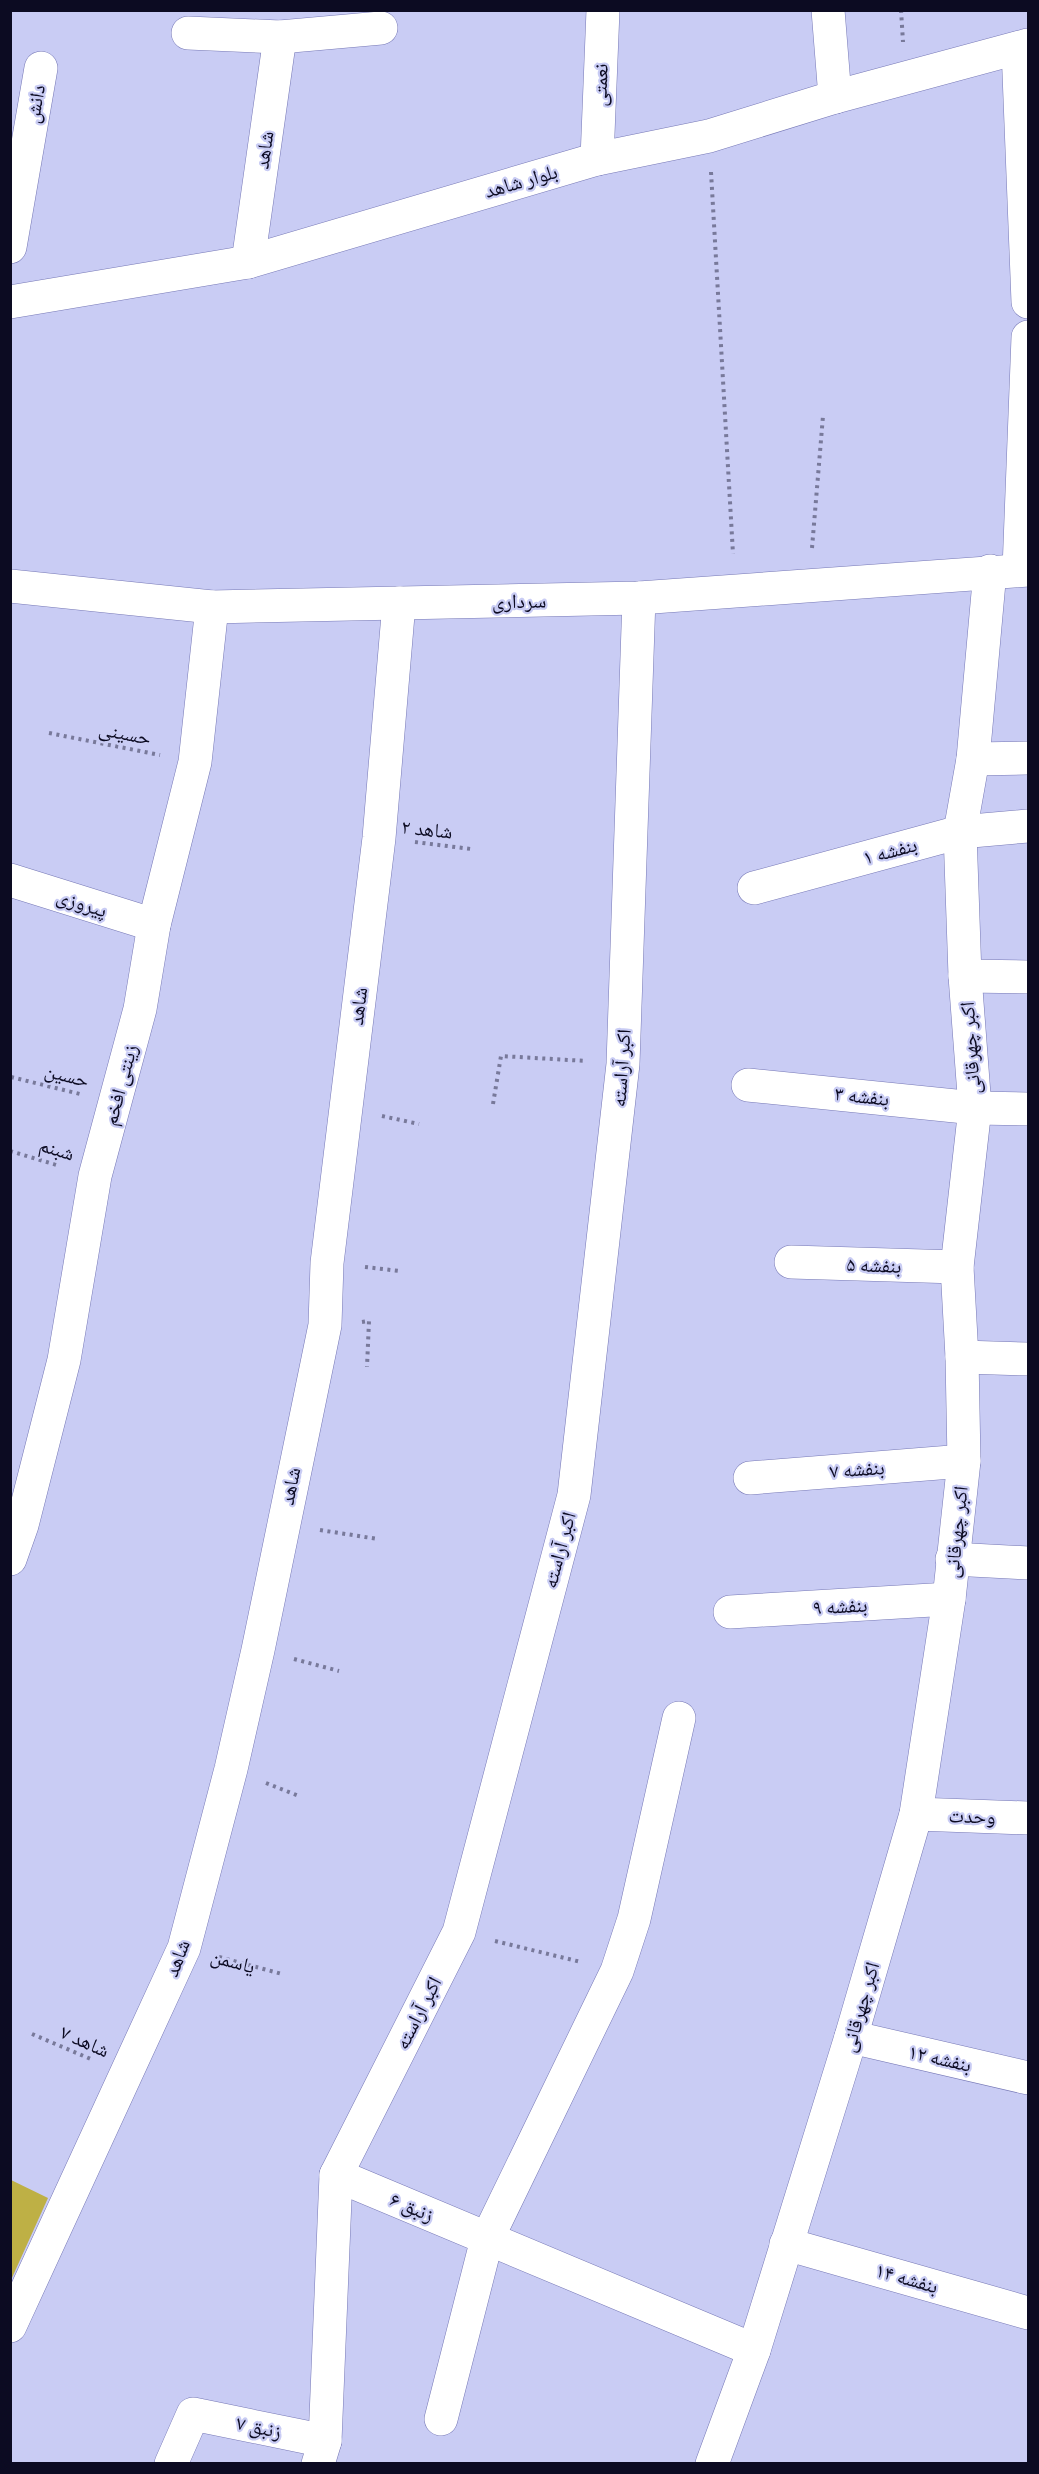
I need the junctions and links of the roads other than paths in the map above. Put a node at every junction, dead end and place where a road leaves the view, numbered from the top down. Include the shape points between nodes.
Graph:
1 (603, 10) edge
2 (828, 10) edge
3 (381, 28) dead end
4 (188, 33) dead end
5 (280, 37) junction
6 (1023, 46) edge
7 (42, 68) dead end
8 (835, 97) junction
9 (597, 159) junction
10 (10, 247) edge
11 (248, 262) junction
12 (10, 302) edge
13 (1029, 302) edge
14 (1029, 337) edge
15 (1013, 570) edge
16 (10, 586) edge
17 (639, 598) junction
18 (399, 603) junction
19 (212, 607) junction
20 (1029, 758) edge
21 (973, 759) junction
22 (1029, 826) edge
23 (960, 832) junction
24 (10, 880) edge
25 (754, 888) dead end
26 (154, 925) junction
27 (965, 976) junction
28 (1029, 977) edge
29 (748, 1085) dead end
30 (975, 1108) junction
31 (1029, 1109) edge
32 (791, 1262) dead end
33 (957, 1267) junction
34 (962, 1357) junction
35 (1029, 1359) edge
36 (964, 1461) junction
37 (750, 1478) dead end
38 (10, 1559) edge
39 (952, 1559) junction
40 (1029, 1563) edge
41 (949, 1599) junction
42 (730, 1612) dead end
43 (679, 1718) dead end
44 (916, 1815) junction
45 (1029, 1818) edge
46 (851, 2037) junction
47 (1029, 2078) edge
48 (336, 2175) junction
49 (487, 2239) junction
50 (786, 2244) junction
51 (1029, 2313) edge
52 (10, 2326) edge
53 (754, 2350) junction
54 (441, 2419) dead end
55 (322, 2452) edge
56 (171, 2463) edge
57 (712, 2463) edge

1 - 9 street, نعمتی
2 - 8 street
3 - 5 street
4 - 5 street
5 - 11 street, شاهد
6 - 8 street, بلوار شاهد
6 - 13 street
7 - 10 street, دانش
8 - 9 street, بلوار شاهد via 709,136
9 - 11 street, بلوار شاهد
11 - 12 street, بلوار شاهد
14 - 15 street
15 - 17 street, سرداری
15 - 21 street, اکبر چهرقانی
16 - 19 street, سرداری
17 - 18 street, سرداری
17 - 48 street, اکبر آراسته via 623,1064 574,1496 459,1932
18 - 19 street, سرداری
18 - 52 street, شاهد via 379,838 327,1263 325,1325 258,1650 184,1948
19 - 26 street, زینتی افخم via 195,762
20 - 21 street
21 - 23 street, اکبر چهرقانی
22 - 23 street, بنفشه ۱
23 - 25 street, بنفشه ۱
23 - 27 street, اکبر چهرقانی
24 - 26 street, پیروزی
26 - 38 street, زینتی افخم via 140,1009 95,1176 64,1360
27 - 28 street
27 - 30 street, اکبر چهرقانی
29 - 30 street, بنفشه ۳
30 - 31 street, بنفشه ۳
30 - 33 street, اکبر چهرقانی
32 - 33 street, بنفشه ۵
33 - 34 street, اکبر چهرقانی
34 - 35 street
34 - 36 street, اکبر چهرقانی
36 - 37 street, بنفشه ۷
36 - 39 street, اکبر چهرقانی
39 - 40 street
39 - 41 street, اکبر چهرقانی
41 - 42 street, بنفشه ۹
41 - 44 street, اکبر چهرقانی
43 - 49 street via 634,1919 617,1971
44 - 45 street, وحدت
44 - 46 street, اکبر چهرقانی
46 - 47 street, بنفشه ۱۲
46 - 50 street, اکبر چهرقانی
48 - 49 street, زنبق ۶
48 - 55 street, اکبر آراسته
49 - 53 street, زنبق ۶
49 - 54 street
50 - 51 street, بنفشه ۱۴
50 - 53 street, اکبر چهرقانی
53 - 57 street, اکبر چهرقانی
55 - 56 street, زنبق ۷ via 193,2414

